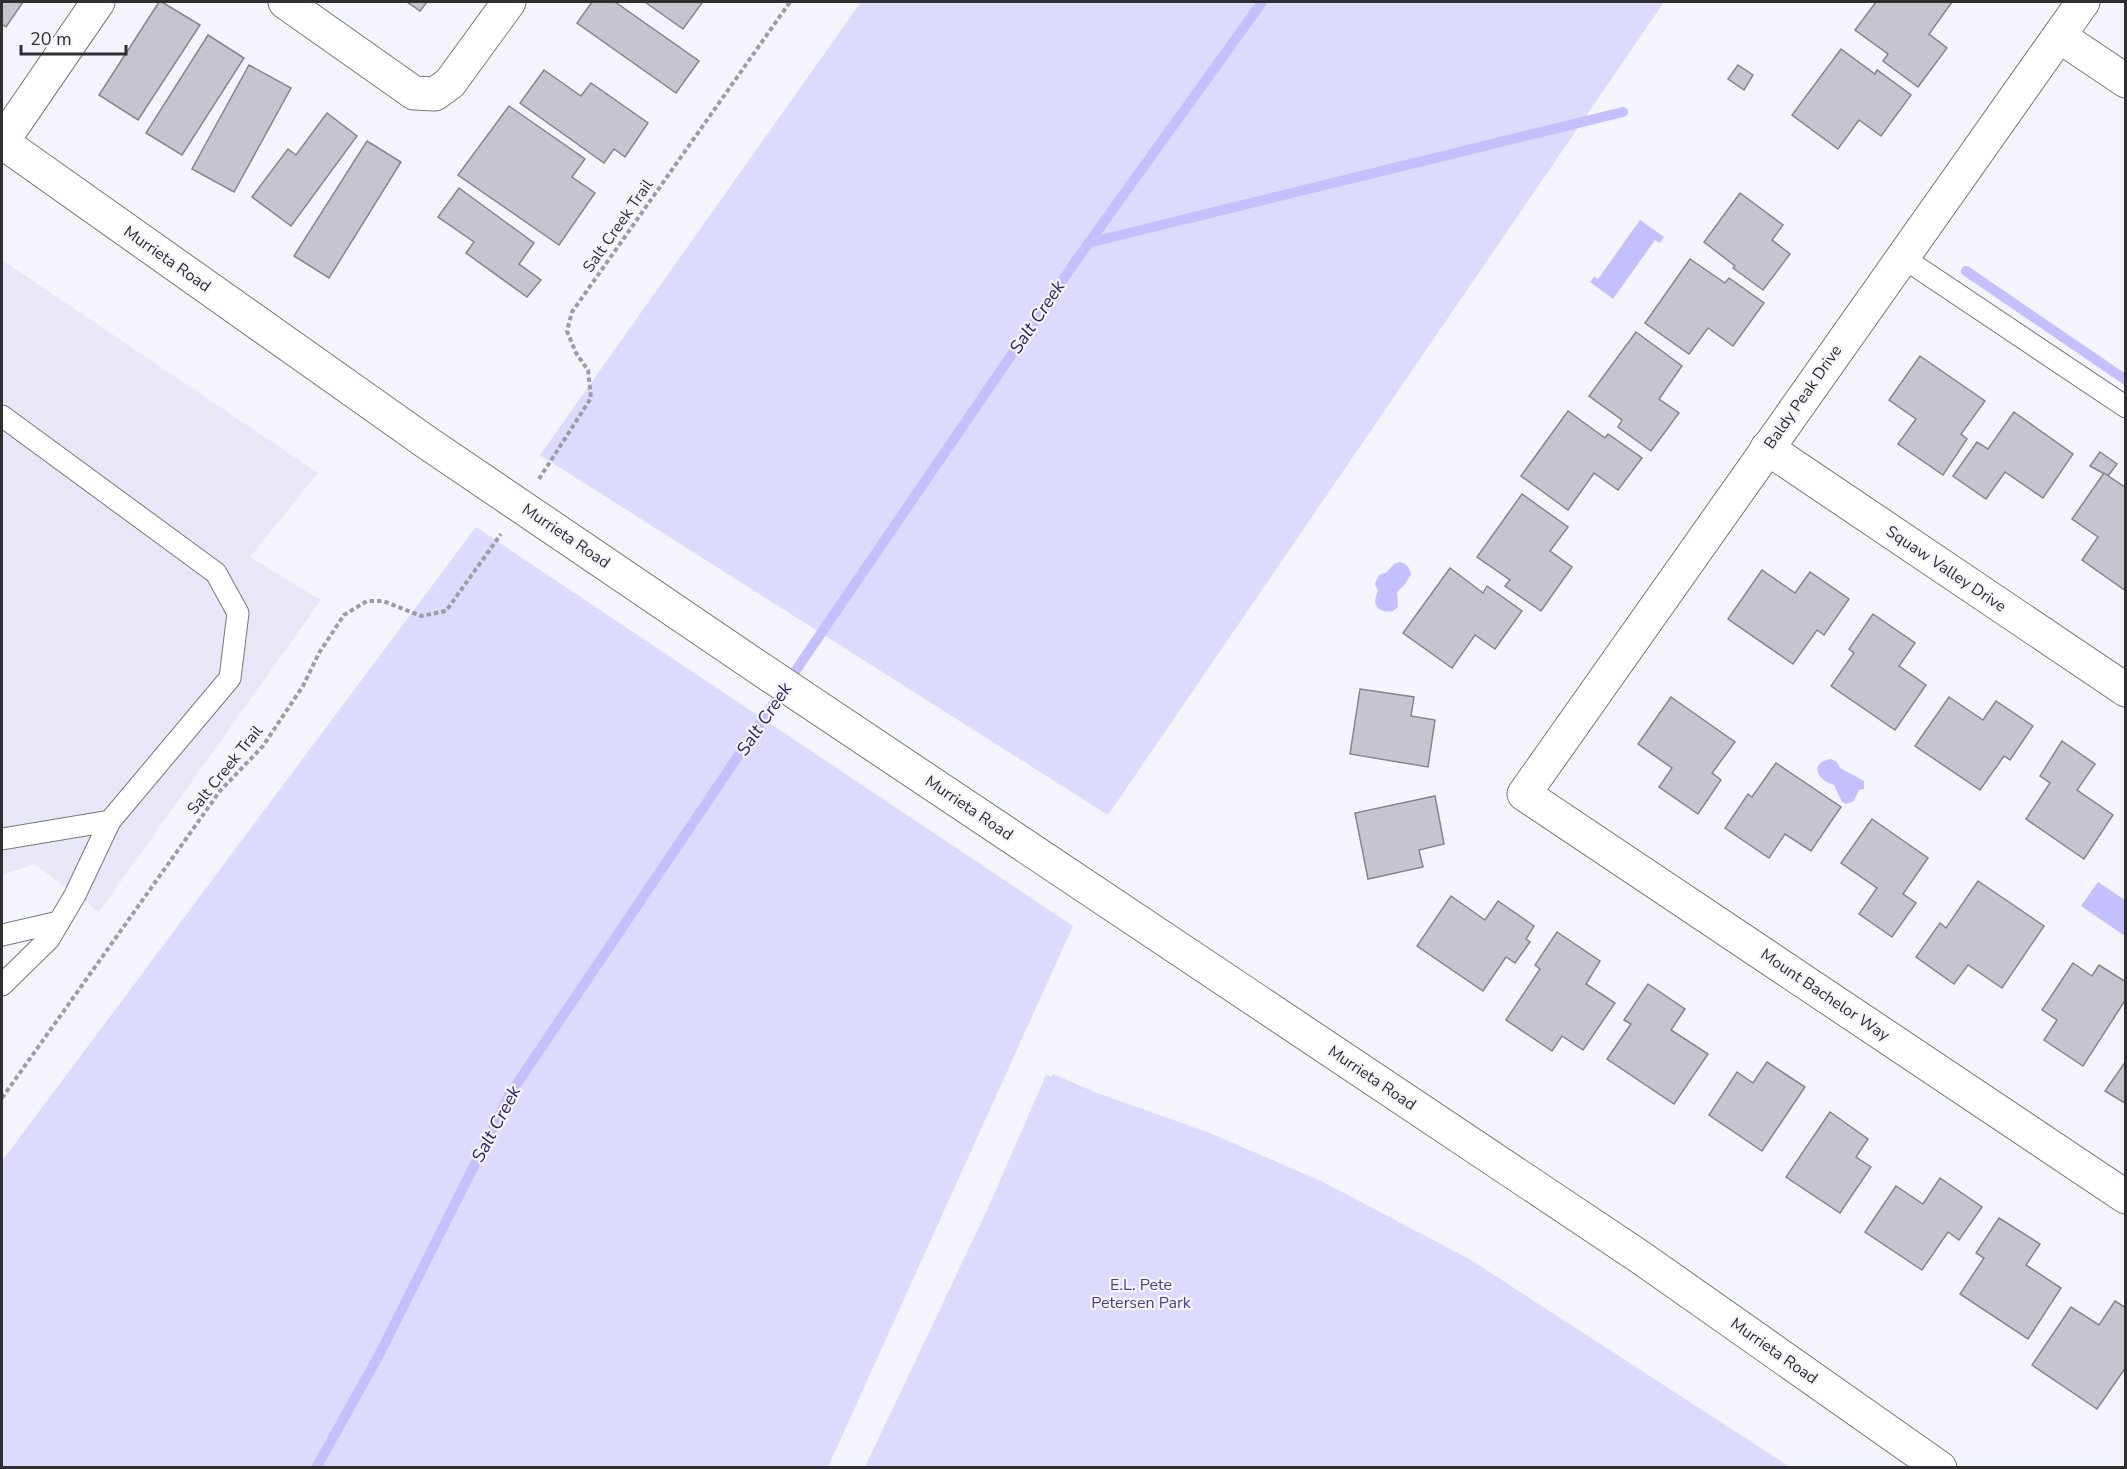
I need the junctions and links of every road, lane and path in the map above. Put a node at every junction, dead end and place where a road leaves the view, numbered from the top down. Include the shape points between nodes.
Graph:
1 (98, 2) edge
2 (285, 2) edge
3 (509, 2) edge
4 (790, 2) edge
5 (2083, 2) edge
6 (2059, 36) junction
7 (2126, 81) edge
8 (2, 143) edge
9 (1902, 257) junction
10 (2126, 407) edge
11 (2, 416) edge
12 (1767, 448) junction
13 (540, 477) dead end
14 (499, 537) dead end
15 (2126, 690) edge
16 (1524, 794) joint
17 (110, 821) junction
18 (2, 839) edge
19 (59, 922) junction
20 (2, 935) edge
21 (2, 985) edge
22 (2, 1098) edge
23 (2126, 1197) edge
24 (1940, 1467) edge

1 - 8 street
2 - 3 street via 414,93 435,94 450,83
4 - 13 path, Salt Creek Trail via 572,312 567,331 588,370 591,398
5 - 6 street, Baldy Peak Drive
6 - 7 street
6 - 9 street, Baldy Peak Drive
8 - 24 street, Murrieta Road via 426,442 1630,1251
9 - 10 lane
9 - 12 street, Baldy Peak Drive
11 - 17 lane via 216,573 238,613 230,678
12 - 15 street, Squaw Valley Drive
12 - 16 street, Baldy Peak Drive
14 - 22 path, Salt Creek Trail via 446,611 421,616 383,601 367,601 344,615 263,746 220,791
16 - 23 street, Mount Bachelor Way
17 - 18 lane
17 - 19 lane
19 - 20 lane
19 - 21 lane via 49,939

